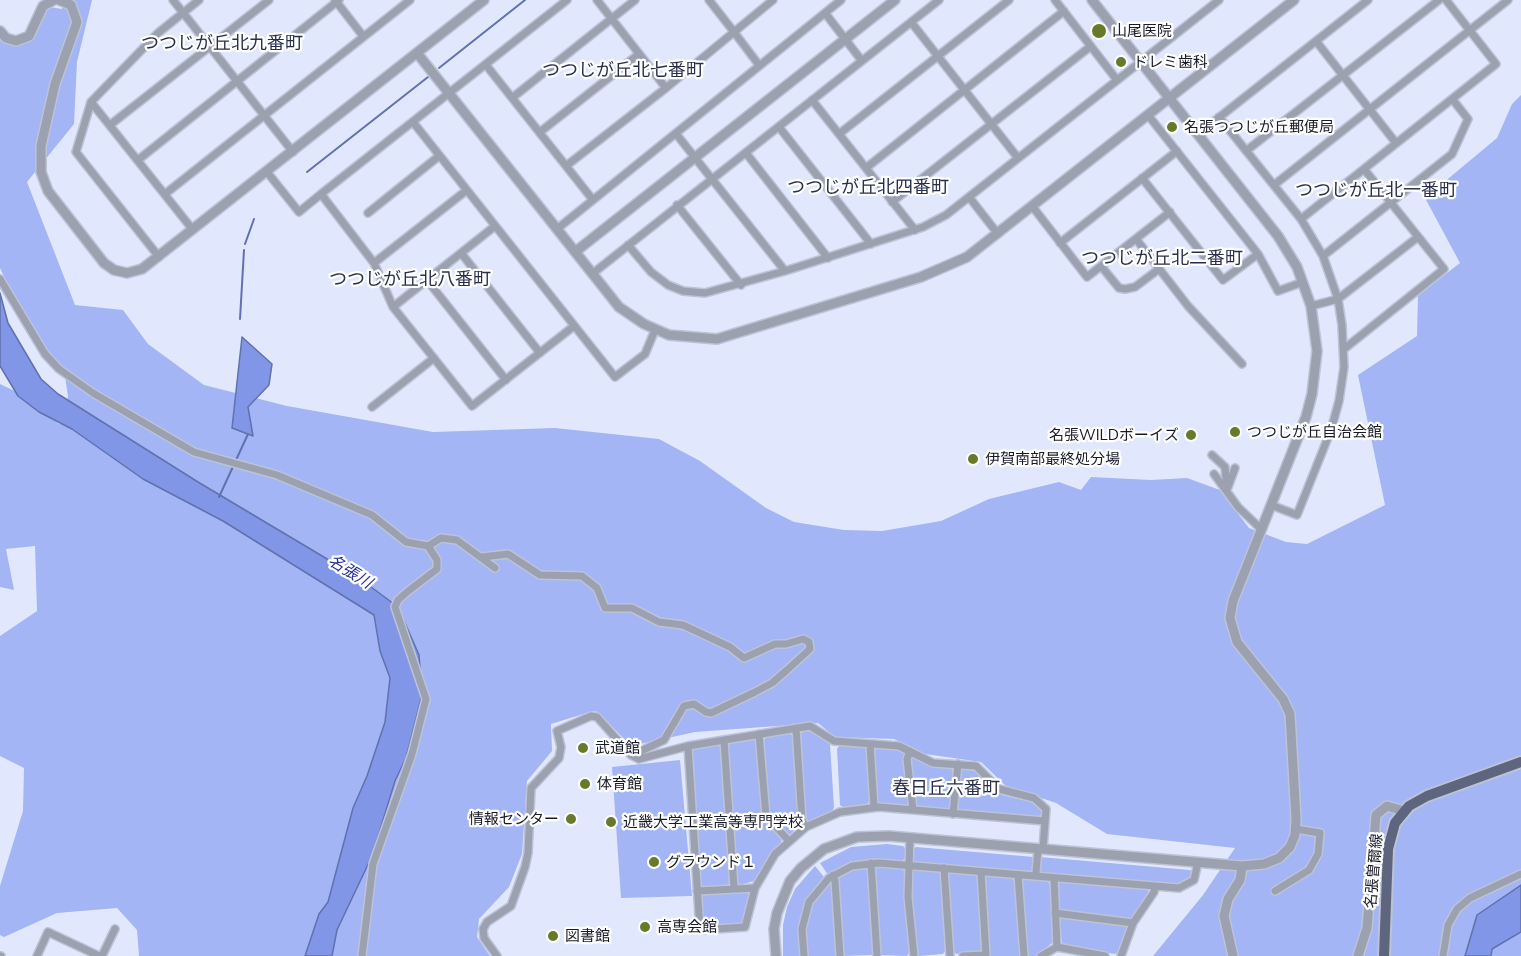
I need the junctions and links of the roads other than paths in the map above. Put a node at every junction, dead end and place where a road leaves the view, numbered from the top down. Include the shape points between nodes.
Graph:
1 (54, 0) edge
2 (59, 0) edge
3 (173, 0) edge
4 (199, 0) edge
5 (269, 0) edge
6 (410, 0) edge
7 (484, 0) edge
8 (567, 0) edge
9 (597, 0) edge
10 (635, 0) edge
11 (709, 0) edge
12 (773, 0) edge
13 (841, 0) edge
14 (895, 0) edge
15 (939, 0) edge
16 (1009, 0) edge
17 (1055, 0) edge
18 (1092, 0) edge
19 (1219, 0) edge
20 (1368, 0) edge
21 (1439, 0) edge
22 (1446, 0) edge
23 (1509, 0) edge
24 (337, 1) edge
25 (1291, 1) edge
26 (1064, 11) junction
27 (183, 12) junction
28 (825, 13) junction
29 (612, 20) junction
30 (911, 22) junction
31 (1470, 30) junction
32 (0, 31) edge
33 (734, 32) junction
34 (363, 36) junction
35 (845, 40) junction
36 (1316, 41) junction
37 (1091, 46) junction
38 (210, 47) junction
39 (417, 53) junction
40 (639, 54) junction
41 (937, 56) junction
42 (861, 61) junction
43 (1141, 62) junction
44 (486, 64) junction
45 (759, 65) junction
46 (1344, 74) junction
47 (1118, 80) junction
48 (237, 81) junction
49 (666, 88) junction
50 (964, 90) junction
51 (450, 93) junction
52 (513, 98) junction
53 (1170, 98) junction
54 (812, 100) junction
55 (1453, 100) junction
56 (91, 102) junction
57 (1371, 108) junction
58 (264, 115) junction
59 (1148, 115) junction
60 (1219, 117) junction
61 (413, 122) junction
62 (991, 124) junction
63 (110, 125) junction
64 (779, 127) junction
65 (540, 132) junction
66 (839, 134) junction
67 (1198, 134) junction
68 (677, 135) junction
69 (1396, 143) junction
70 (1177, 151) junction
71 (1246, 151) junction
72 (293, 152) junction
73 (746, 153) junction
74 (439, 156) junction
75 (696, 158) junction
76 (1018, 158) junction
77 (138, 160) junction
78 (566, 166) junction
79 (866, 168) junction
80 (1364, 169) junction
81 (267, 172) junction
82 (1142, 178) junction
83 (712, 179) junction
84 (1274, 185) junction
85 (467, 190) junction
86 (165, 194) junction
87 (321, 194) junction
88 (969, 197) junction
89 (593, 200) junction
90 (892, 201) junction
91 (1391, 203) junction
92 (677, 205) junction
93 (1032, 206) junction
94 (1170, 212) junction
95 (368, 213) dead end
96 (1301, 219) junction
97 (495, 226) junction
98 (557, 229) junction
99 (193, 230) junction
100 (915, 230) junction
101 (998, 234) junction
102 (1418, 237) junction
103 (1136, 239) junction
104 (1060, 243) junction
105 (871, 244) junction
106 (628, 245) junction
107 (575, 252) junction
108 (461, 253) junction
109 (1258, 254) junction
110 (1323, 256) junction
111 (159, 257) junction
112 (828, 258) junction
113 (375, 262) junction
114 (1101, 266) junction
115 (1159, 268) junction
116 (785, 271) junction
117 (592, 274) junction
118 (0, 279) edge
119 (427, 280) junction
120 (1303, 282) junction
121 (741, 285) junction
122 (1338, 299) junction
123 (1311, 306) junction
124 (393, 307) junction
125 (574, 326) junction
126 (655, 330) junction
127 (1344, 350) junction
128 (540, 353) junction
129 (434, 358) junction
130 (1242, 364) dead end
131 (506, 380) junction
132 (372, 407) dead end
133 (1212, 455) dead end
134 (1235, 468) dead end
135 (1214, 474) dead end
136 (1227, 490) junction
137 (1271, 505) junction
138 (1261, 530) junction
139 (428, 546) junction
140 (482, 557) junction
141 (495, 568) dead end
142 (796, 728) junction
143 (759, 734) junction
144 (724, 740) junction
145 (870, 744) junction
146 (688, 746) junction
147 (910, 751) junction
148 (637, 758) junction
149 (1521, 762) edge
150 (958, 764) junction
151 (874, 807) junction
152 (913, 810) junction
153 (1404, 811) junction
154 (953, 814) junction
155 (1045, 821) junction
156 (806, 827) junction
157 (1296, 829) junction
158 (910, 838) junction
159 (788, 840) junction
160 (1040, 849) junction
161 (871, 862) junction
162 (1198, 862) junction
163 (908, 865) junction
164 (1242, 866) junction
165 (944, 868) junction
166 (981, 872) junction
167 (1036, 873) dead end
168 (1018, 874) junction
169 (1521, 874) edge
170 (832, 875) junction
171 (1054, 878) junction
172 (1155, 886) junction
173 (734, 888) junction
174 (755, 888) junction
175 (698, 891) junction
176 (1275, 891) dead end
177 (1055, 913) junction
178 (1133, 924) junction
179 (115, 929) dead end
180 (1057, 947) junction
181 (986, 955) edge
182 (37, 956) edge
183 (100, 956) edge
184 (362, 956) edge
185 (497, 956) edge
186 (776, 956) edge
187 (804, 956) edge
188 (840, 956) edge
189 (877, 956) edge
190 (914, 956) edge
191 (950, 956) edge
192 (963, 956) edge
193 (1024, 956) edge
194 (1041, 956) edge
195 (1106, 956) edge
196 (1121, 956) edge
197 (1233, 956) edge
198 (1358, 956) edge
199 (1384, 956) edge
200 (1443, 956) edge

1 - 32 street via 43,6 29,36 12,40
2 - 111 street via 71,5 77,22 55,84 41,146 45,185 110,268 132,273
3 - 27 street
4 - 27 street
5 - 38 street
6 - 34 street
7 - 39 street
8 - 44 street
9 - 29 street
10 - 29 street
11 - 33 street
12 - 33 street
13 - 28 street
14 - 35 street
15 - 30 street
16 - 41 street
17 - 26 street
18 - 43 street
19 - 43 street
20 - 36 street
21 - 46 street
22 - 31 street
23 - 31 street
24 - 34 street
24 - 48 street
25 - 53 street
26 - 37 street
26 - 50 street
27 - 38 street
27 - 56 street
28 - 35 street
28 - 45 street
29 - 40 street
29 - 52 street
30 - 41 street
30 - 42 street
31 - 55 street via 1496,64
31 - 57 street
33 - 45 street
33 - 49 street
34 - 58 street
35 - 42 street
35 - 75 street
36 - 46 street
36 - 60 street
37 - 47 street
37 - 62 street
38 - 48 street
38 - 63 street
39 - 51 street
39 - 72 street
40 - 49 street
40 - 65 street
41 - 50 street
41 - 66 street
42 - 54 street
43 - 47 street
43 - 53 street
44 - 51 street
44 - 52 street
45 - 68 street
46 - 57 street
46 - 71 street
47 - 76 street
48 - 58 street
48 - 77 street
49 - 78 street
50 - 62 street
50 - 79 street
51 - 61 street
51 - 98 street
52 - 65 street
53 - 59 street
53 - 67 street
54 - 64 street
54 - 66 street
55 - 69 street
55 - 91 street via 1468,118 1452,154
56 - 63 street
56 - 111 street via 76,153
57 - 69 street
57 - 84 street
58 - 72 street
58 - 86 street
59 - 70 street
59 - 93 street
60 - 67 street
60 - 71 street
61 - 74 street
61 - 87 street
62 - 76 street
62 - 90 street
63 - 77 street
64 - 73 street
64 - 105 street
65 - 78 street
66 - 79 street
67 - 120 street via 1278,236
68 - 75 street
68 - 89 street
69 - 80 street
70 - 82 street
70 - 109 street
71 - 84 street
72 - 81 street
73 - 83 street
73 - 112 street
74 - 85 street
74 - 95 street
75 - 83 street
75 - 107 street
76 - 88 street
77 - 86 street
78 - 89 street
79 - 90 street
80 - 91 street
80 - 96 street
81 - 87 street via 298,212
81 - 99 street
82 - 94 street
82 - 104 street
83 - 92 street
83 - 116 street
84 - 96 street
85 - 97 street
85 - 113 street
86 - 99 street
87 - 113 street
88 - 100 street via 935,222
88 - 101 street
89 - 98 street
90 - 100 street
91 - 102 street
91 - 110 street
92 - 106 street
92 - 121 street
93 - 101 street
93 - 104 street
94 - 103 street
94 - 109 street via 1223,280
96 - 110 street
97 - 108 street
97 - 125 street
98 - 107 street
99 - 111 street
100 - 105 street
101 - 126 street via 967,257 937,272 739,334 690,339
102 - 122 street
102 - 127 street via 1444,269
103 - 114 street
103 - 115 street
104 - 114 street via 1087,277
105 - 112 street
106 - 117 street
106 - 121 street via 657,278 675,288 705,293
107 - 117 street
108 - 119 street
108 - 128 street
109 - 120 street via 1278,291
110 - 122 street
112 - 116 street
113 - 124 street
114 - 115 street via 1119,288 1125,289 1135,288
115 - 130 street
116 - 121 street
117 - 126 street via 619,307
118 - 139 street via 45,354 93,393 194,452 277,476 372,514 406,542
119 - 124 street
119 - 131 street
120 - 123 street
122 - 123 street
122 - 127 street
123 - 137 street via 1317,351 1312,394
124 - 129 street
125 - 126 street via 615,377 645,354
125 - 128 street
127 - 137 street via 1334,419 1297,515
128 - 131 street
129 - 131 street via 472,406
129 - 132 street
133 - 136 street via 1225,467
134 - 136 street
135 - 136 street
136 - 138 street
137 - 138 street
138 - 157 street via 1230,618 1237,642 1283,699 1290,714
139 - 140 street via 437,539 452,538
139 - 184 street via 438,569 407,592 395,607 426,699 412,754 373,864
140 - 141 street
140 - 148 street via 508,554 540,575 582,576 597,588 605,608 632,608 659,622 683,625 730,647 744,658 775,644 803,639 810,642 810,649 787,670 755,692 711,712 694,704 684,706 664,740 641,751
142 - 143 street
142 - 145 street via 810,726 834,741
142 - 156 street via 802,820
143 - 144 street
143 - 159 street via 766,816
144 - 146 street
144 - 173 street
145 - 147 street via 899,746
145 - 151 street
146 - 148 street
146 - 175 street
147 - 150 street via 933,763
147 - 152 street via 907,759
148 - 185 street via 597,717 557,731 559,758 531,788 528,853 513,903 483,929 484,938
149 - 153 main road via 1427,796
150 - 154 street
150 - 155 street via 979,768 1003,792 1034,798 1046,809
151 - 152 street
151 - 156 street via 840,812
152 - 154 street
153 - 198 street via 1387,806 1376,815 1367,928
153 - 199 main road, 名張曽爾線 via 1392,831 1388,849
154 - 155 street
155 - 160 street
156 - 159 street
157 - 164 street via 1290,847 1279,858
157 - 176 street via 1320,833 1318,854 1309,870
158 - 160 street
158 - 163 street
158 - 186 street via 857,837 830,846 808,861 790,881 779,904 774,929
159 - 174 street
160 - 162 street
160 - 167 street
161 - 163 street
161 - 170 street
161 - 189 street
162 - 164 street
162 - 172 street via 1196,877 1186,886
163 - 165 street
163 - 190 street
164 - 197 street via 1224,916
165 - 166 street
165 - 191 street
166 - 168 street
166 - 181 street
168 - 171 street
168 - 193 street
169 - 200 street via 1470,898 1457,909 1448,925
170 - 187 street via 817,889 805,912
170 - 188 street
171 - 172 street
171 - 177 street
172 - 178 street
173 - 174 street
173 - 175 street
174 - 175 street via 745,927 700,930
177 - 178 street
177 - 180 street
178 - 196 street
179 - 183 street
180 - 194 street
180 - 195 street
181 - 192 street
182 - 183 street via 48,932

